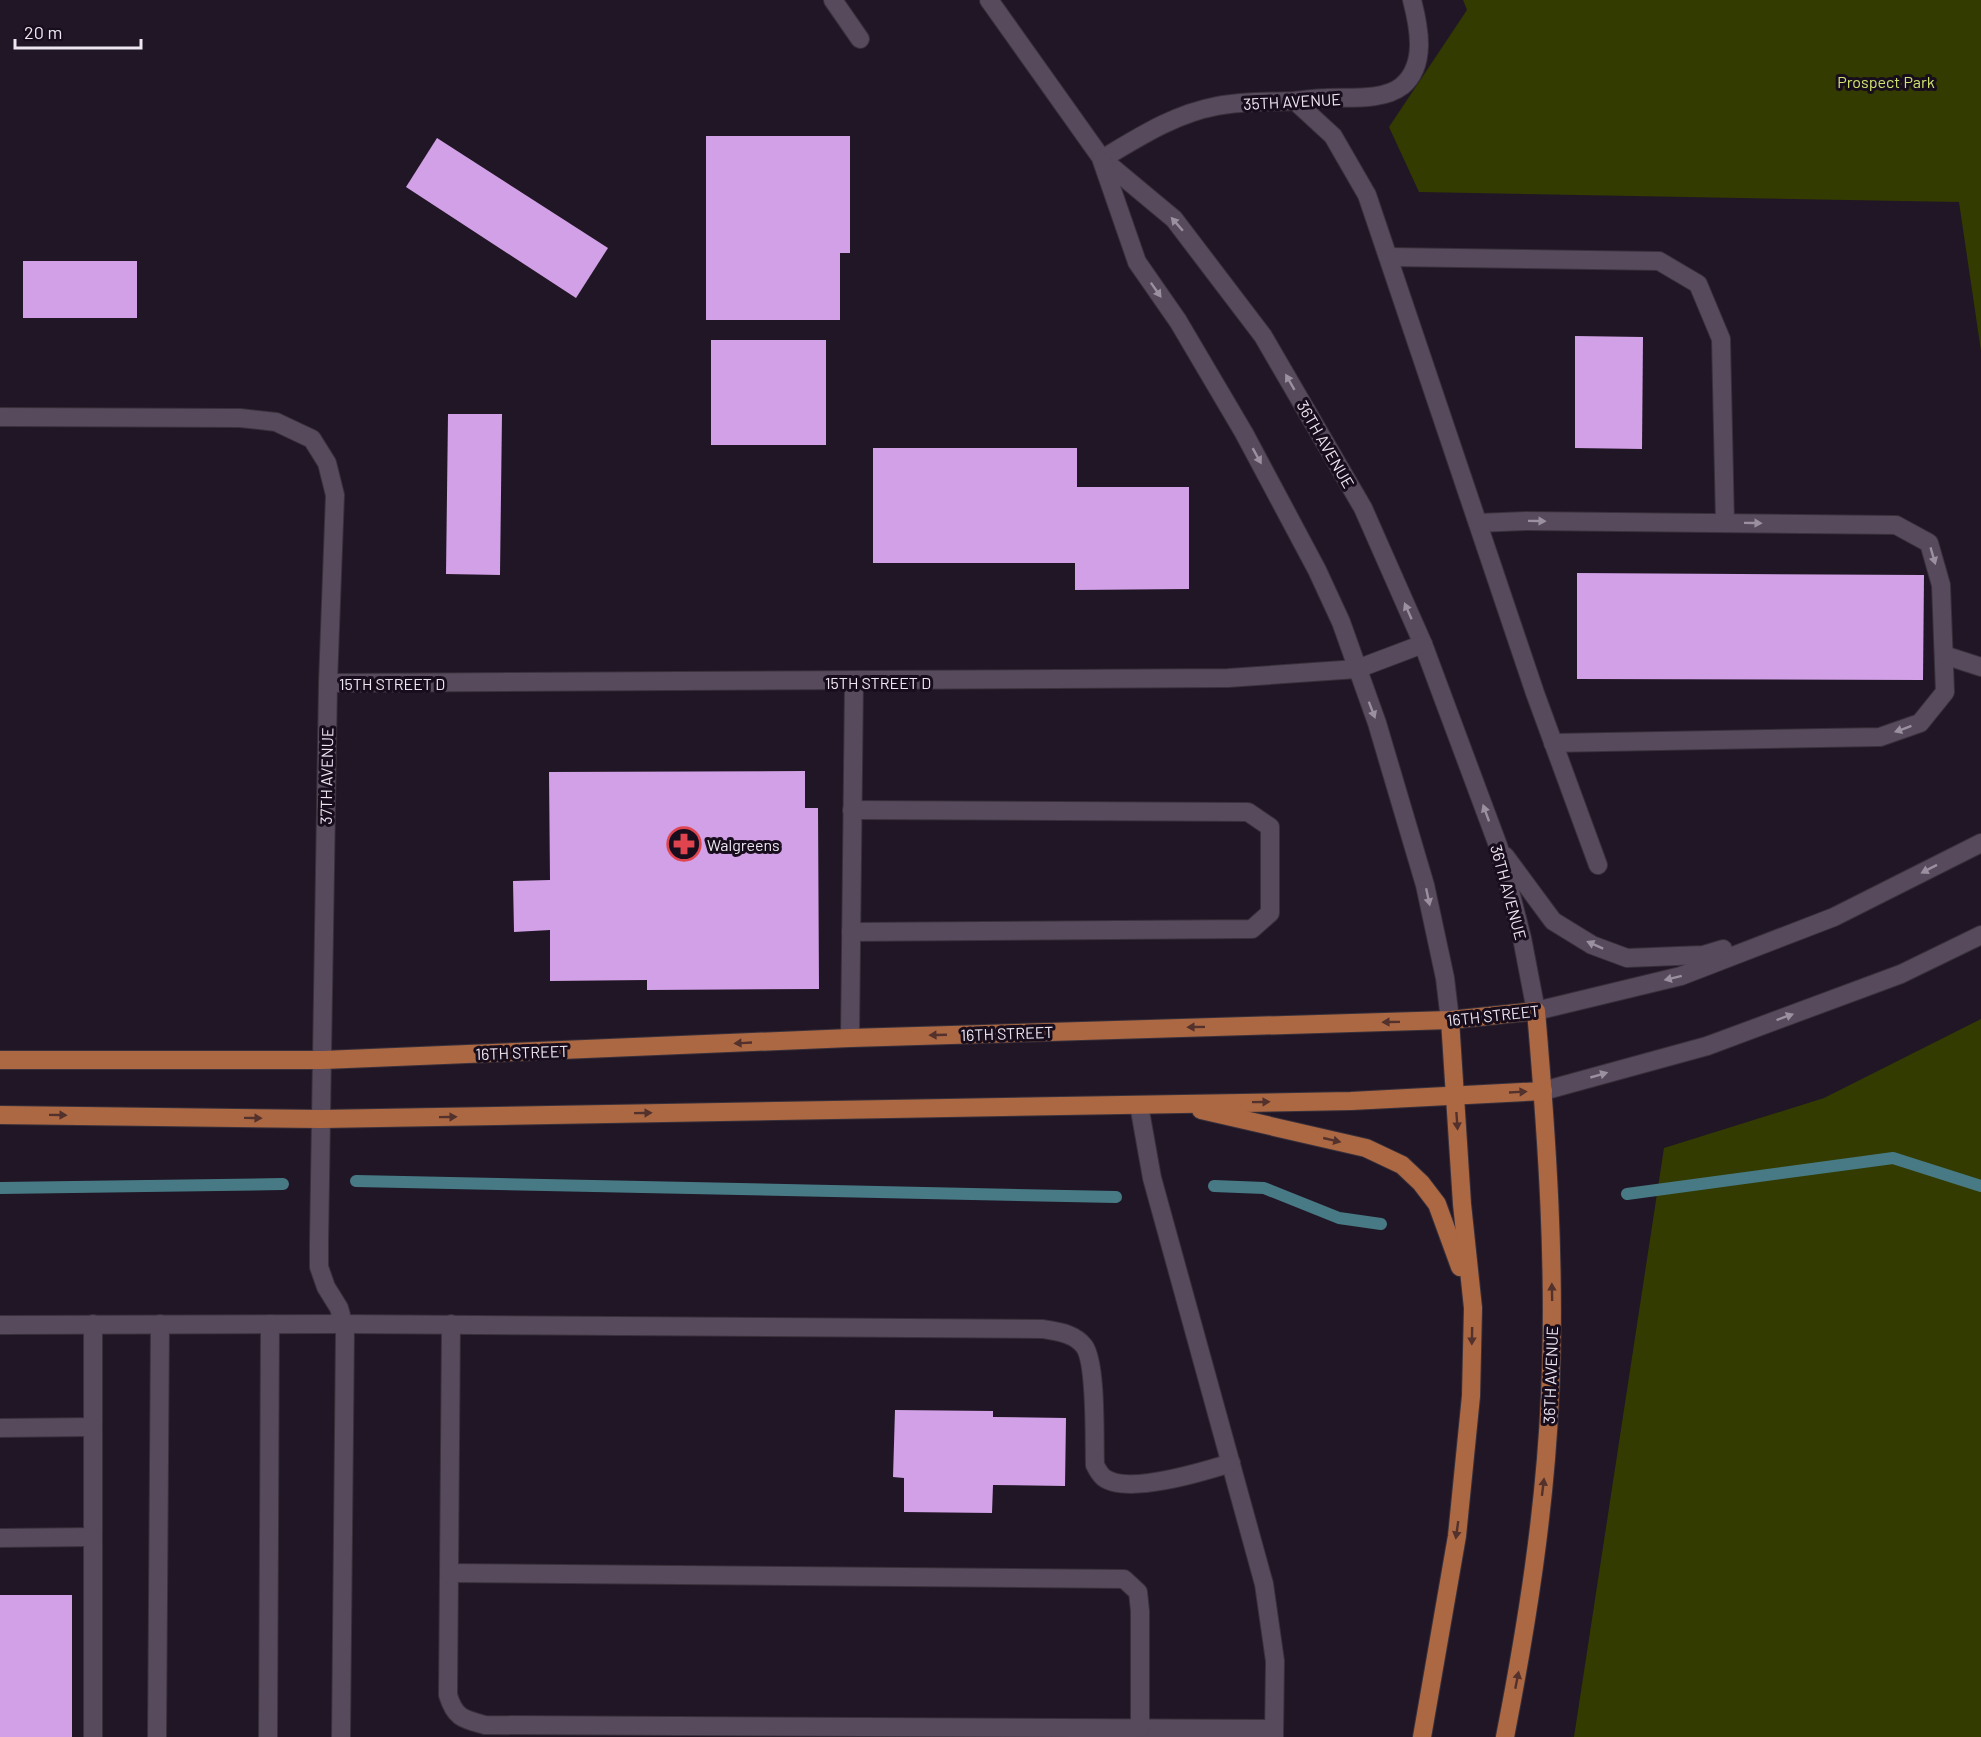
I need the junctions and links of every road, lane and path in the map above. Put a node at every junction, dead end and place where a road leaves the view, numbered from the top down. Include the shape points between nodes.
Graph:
1 (833, 0) edge
2 (989, 0) edge
3 (1412, 0) edge
4 (860, 39) dead end
5 (1295, 101) junction
6 (1102, 159) junction
7 (1389, 257) junction
8 (0, 417) edge
9 (1478, 523) junction
10 (1725, 523) junction
11 (1423, 644) junction
12 (1944, 655) junction
13 (1981, 668) edge
14 (1357, 669) junction
15 (854, 682) junction
16 (328, 683) junction
17 (1554, 743) junction
18 (852, 810) junction
19 (1981, 843) edge
20 (1499, 848) junction
21 (1598, 865) dead end
22 (1834, 917) junction
23 (851, 932) junction
24 (1981, 935) edge
25 (1536, 1011) junction
26 (1450, 1020) junction
27 (850, 1038) junction
28 (0, 1060) edge
29 (323, 1060) junction
30 (1543, 1091) junction
31 (1455, 1095) junction
32 (1173, 1104) junction
33 (1139, 1105) junction
34 (0, 1115) edge
35 (321, 1119) junction
36 (1473, 1308) junction
37 (93, 1324) junction
38 (160, 1324) junction
39 (270, 1324) junction
40 (343, 1324) junction
41 (451, 1324) junction
42 (0, 1325) edge
43 (93, 1427) junction
44 (0, 1428) edge
45 (1231, 1463) junction
46 (93, 1537) junction
47 (0, 1538) edge
48 (448, 1573) junction
49 (1140, 1728) junction
50 (1274, 1733) edge
51 (93, 1737) edge
52 (158, 1737) edge
53 (268, 1737) edge
54 (340, 1737) edge
55 (1422, 1737) edge
56 (1505, 1737) edge

1 - 4 street
2 - 6 street, 36TH AVENUE
3 - 5 street, 35TH AVENUE via 1419,26 1419,47 1414,71 1401,86 1355,98
5 - 6 street, 35TH AVENUE via 1216,106 1167,121
5 - 7 street via 1333,136 1367,195
11 -> 6 street, 36TH AVENUE via 1363,508 1263,336 1174,219
6 -> 14 street, 36TH AVENUE via 1137,262 1178,321 1282,500 1341,622
7 - 9 street
7 - 10 street via 1659,261 1698,284 1721,339
8 - 16 street, 37TH AVENUE via 240,418 276,422 312,439 327,463 335,495
9 -> 10 street
9 - 17 street
10 -> 12 street via 1896,525 1929,543 1941,585
11 - 14 street, 15TH STREET D
20 -> 11 street, 36TH AVENUE
12 - 13 street
12 -> 17 street via 1945,692 1920,723 1880,737
14 - 15 street, 15TH STREET D via 1228,678
14 -> 26 street, 36TH AVENUE via 1425,885
15 - 16 street, 15TH STREET D
15 - 18 street
16 - 29 street, 37TH AVENUE
17 - 21 street
18 - 23 street
18 - 23 street via 1248,812 1270,826 1270,913 1252,928
19 -> 22 street, 16TH STREET
22 -> 20 street via 1703,955 1627,958 1592,945 1554,921
20 - 25 street, 36TH AVENUE
22 -> 25 street, 16TH STREET via 1681,976
23 - 27 street
30 -> 24 street via 1707,1046 1901,975
25 - 26 main road, 16TH STREET
25 - 30 main road, 36TH AVENUE
26 -> 27 main road, 16TH STREET
26 - 31 main road, 36TH AVENUE
27 -> 29 main road, 16TH STREET
28 - 29 main road, 16TH STREET
29 - 35 street, 37TH AVENUE
31 -> 30 main road
56 -> 30 main road, 36TH AVENUE via 1527,1626 1549,1407 1550,1196
32 -> 31 main road
31 -> 36 main road, 36TH AVENUE
32 - 33 main road
32 -> 36 main road via 1366,1148 1402,1165 1437,1204
35 -> 33 main road
33 - 45 street via 1152,1178
34 -> 35 main road
35 - 40 street, 37TH AVENUE via 319,1267
36 -> 55 main road, 36TH AVENUE via 1465,1474
37 - 38 street
37 - 42 street
37 - 43 street
38 - 39 street
38 - 52 street
39 - 40 street
39 - 53 street
40 - 41 street
40 - 54 street, 37TH AVENUE
41 - 45 street via 1043,1329 1070,1334 1085,1347 1091,1369 1095,1465 1102,1477 1117,1483 1155,1482
41 - 48 street
43 - 44 street
43 - 46 street
45 - 50 street via 1264,1584 1275,1661
46 - 47 street
46 - 51 street
48 - 49 street via 448,1695 453,1711 465,1720 485,1725
48 - 49 street via 1124,1579 1138,1592
49 - 50 street

